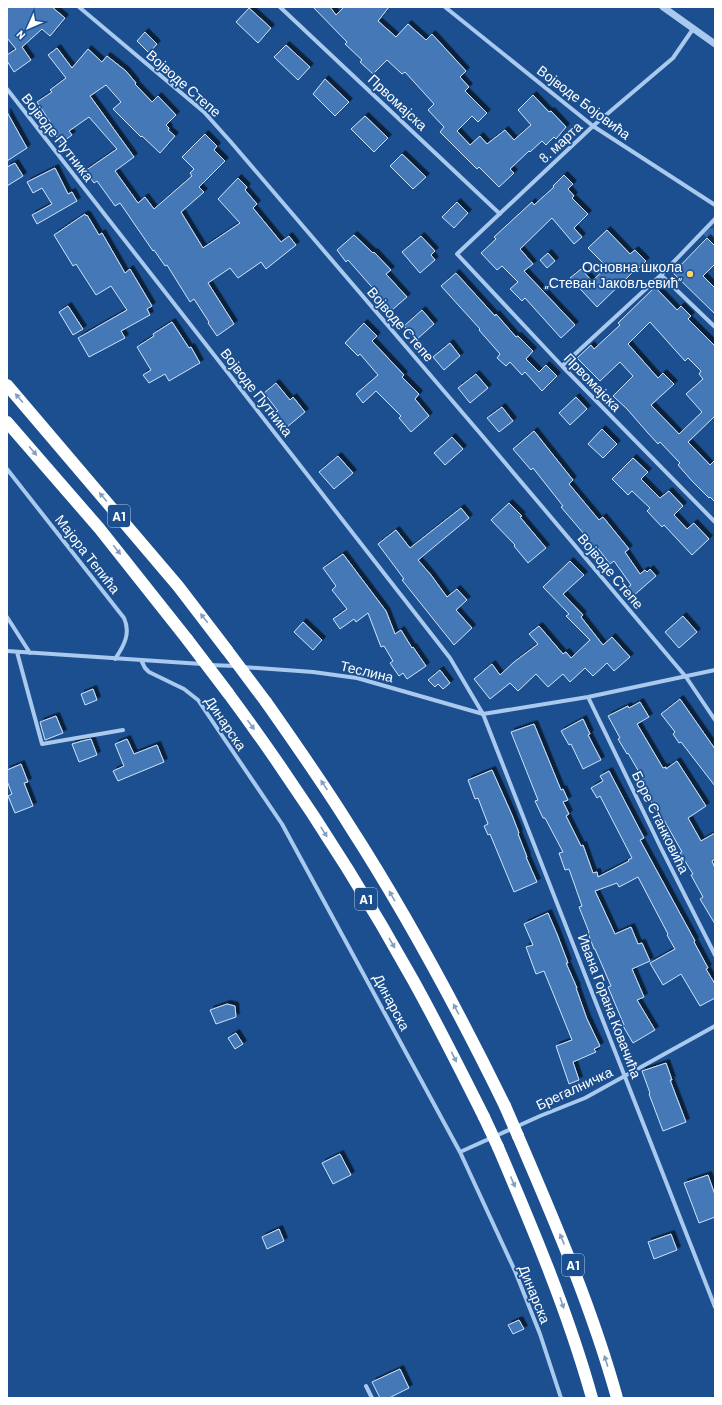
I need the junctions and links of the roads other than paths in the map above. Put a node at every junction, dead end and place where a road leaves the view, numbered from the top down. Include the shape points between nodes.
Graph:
1 (79, 7) edge
2 (280, 7) edge
3 (445, 7) edge
4 (663, 7) edge
5 (693, 29) junction
6 (715, 44) edge
7 (7, 89) edge
8 (593, 126) junction
9 (715, 205) edge
10 (500, 214) junction
11 (715, 219) edge
12 (457, 254) joint
13 (661, 275) junction
14 (715, 327) edge
15 (562, 366) junction
16 (7, 385) edge
17 (7, 422) edge
18 (7, 469) edge
19 (715, 522) edge
20 (7, 617) edge
21 (7, 651) edge
22 (17, 652) junction
23 (30, 653) junction
24 (115, 658) junction
25 (141, 660) junction
26 (715, 670) edge
27 (686, 677) junction
28 (588, 697) junction
29 (483, 714) junction
30 (715, 720) edge
31 (123, 730) dead end
32 (715, 956) edge
33 (715, 1026) edge
34 (625, 1075) junction
35 (460, 1152) junction
36 (715, 1307) edge
37 (366, 1386) dead end
38 (372, 1398) edge
39 (561, 1398) edge
40 (592, 1398) edge
41 (617, 1398) edge

1 - 27 street, Војводе Степе via 204,112
2 - 10 street, Првомајска
3 - 8 street, Војводе Бојовића
4 - 5 street
5 - 6 street
5 - 8 street, 8. марта via 673,58
7 - 29 street, Војводе Путника via 450,658
8 - 9 street, Војводе Бојовића
8 - 10 street, 8. марта
10 - 12 street, 8. марта
11 - 13 street
12 - 15 street, Првомајска
13 - 14 street
13 - 15 street
15 - 19 street, Првомајска
41 -> 16 highway, A1, bridge via 583,1292 505,1106 456,1010 388,887 328,792 227,650 178,586
17 -> 40 highway, A1, bridge via 188,639 262,740 344,863 450,1048 498,1147 560,1298
18 - 24 street, Мајора Тепића via 124,618 128,632
20 - 23 street
21 - 22 street, Теслина
22 - 23 street, Теслина
22 - 31 street via 42,744
23 - 24 street, Теслина
24 - 25 street, Теслина
25 - 29 street, Теслина via 341,675
25 - 35 street, Динарска via 149,672 184,689 198,700 282,824
26 - 27 street, Теслина
27 - 28 street, Теслина
27 - 30 street, Војводе Степе
28 - 29 street, Теслина
28 - 32 street, Боре Станковића
29 - 34 street, Ивана Горана Ковачића
33 - 34 street, Брегалничка
34 - 35 street, Брегалничка via 585,1098
34 - 36 street, Ивана Горана Ковачића
35 - 39 street, Динарска via 515,1271 540,1334
37 - 38 street

